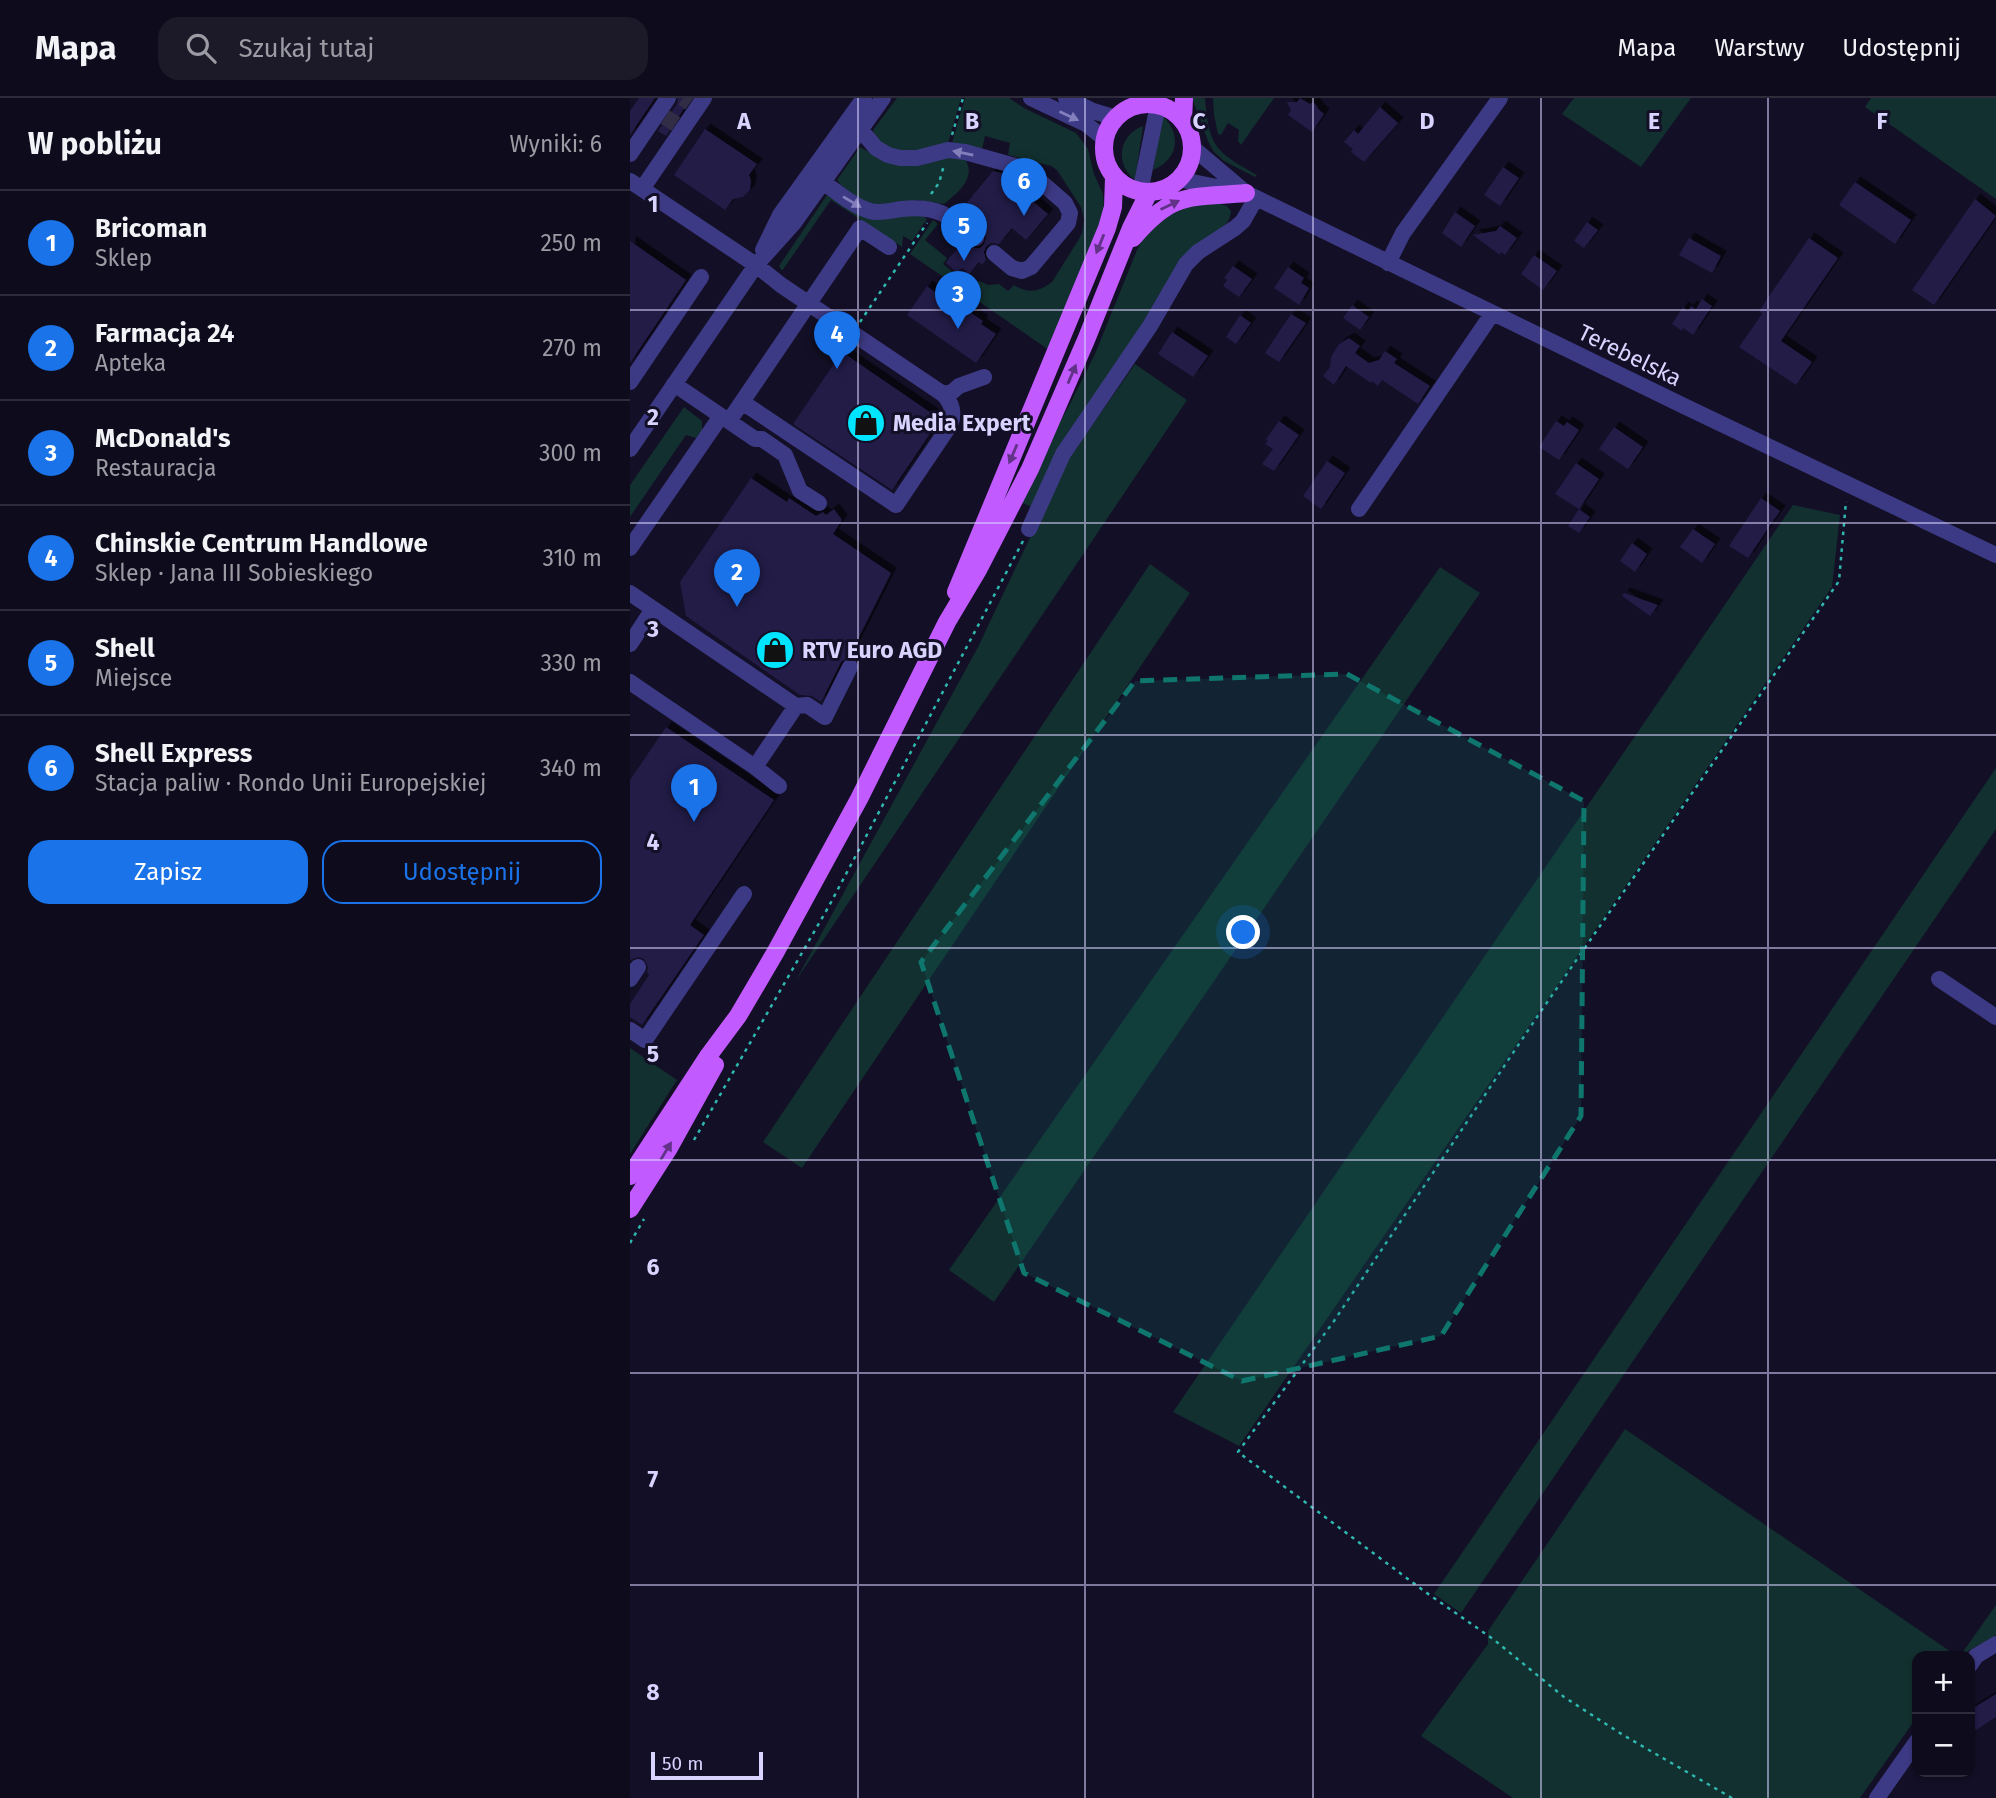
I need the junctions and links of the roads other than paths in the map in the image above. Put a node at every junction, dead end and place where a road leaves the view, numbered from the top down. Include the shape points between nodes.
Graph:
1 (668, 98) edge
2 (883, 98) edge
3 (1031, 98) edge
4 (1066, 98) edge
5 (1184, 98) edge
6 (1500, 98) edge
7 (697, 103) edge
8 (860, 103) edge
9 (1155, 103) edge
10 (1116, 118) junction
11 (670, 120) junction
12 (1184, 121) junction
13 (860, 130) junction
14 (1105, 139) junction
15 (1192, 146) junction
16 (630, 154) edge
17 (1114, 178) junction
18 (1178, 179) junction
19 (823, 182) junction
20 (636, 185) edge
21 (1144, 192) junction
22 (1251, 195) junction
23 (976, 238) dead end
24 (889, 247) dead end
25 (1122, 252) junction
26 (993, 253) dead end
27 (1388, 263) junction
28 (757, 265) junction
29 (701, 277) dead end
30 (809, 304) junction
31 (1492, 314) junction
32 (984, 377) dead end
33 (630, 382) edge
34 (674, 384) junction
35 (943, 394) junction
36 (742, 402) junction
37 (725, 419) junction
38 (630, 448) edge
39 (819, 503) dead end
40 (1359, 509) dead end
41 (1029, 529) road end
42 (630, 548) edge
43 (1996, 555) edge
44 (630, 593) edge
45 (653, 609) junction
46 (947, 622) junction
47 (630, 644) edge
48 (850, 667) dead end
49 (630, 682) edge
50 (796, 706) junction
51 (755, 766) junction
52 (779, 786) dead end
53 (744, 894) dead end
54 (1939, 979) dead end
55 (738, 1016) junction
56 (1996, 1017) edge
57 (630, 1030) edge
58 (630, 1176) edge
59 (630, 1209) edge
60 (1996, 1644) edge
61 (1975, 1658) edge
62 (1912, 1748) edge
63 (1877, 1798) edge

1 - 11 street
2 - 13 street
3 -> 14 street via 1086,124
4 - 10 street
5 - 12 main road
6 - 27 street via 1403,233
7 - 11 street
8 - 19 street via 827,161
8 - 28 street via 780,215
9 - 10 main road via 1133,107
9 - 12 main road
9 - 21 street
10 - 14 main road
11 - 16 street
11 - 20 street
12 - 15 main road
13 - 19 street
26 -> 13 street via 1012,268 1022,271 1031,267 1068,223 1065,202 1026,169 948,150 900,158 876,148
14 - 17 main road via 1105,162
15 - 18 main road via 1188,165
15 - 22 street, Terebelska
17 - 21 main road
17 -> 46 main road via 1107,228 966,564
18 - 21 main road via 1164,189
18 - 22 street, Terebelska
19 -> 23 street via 872,212 916,207 949,215
19 - 28 street
20 - 28 street
21 - 25 main road
25 -> 22 main road via 1146,223 1170,204 1193,196
22 - 27 street, Terebelska
22 - 41 street via 1243,221 1186,264 1063,454
24 - 30 street via 860,228
46 -> 25 main road via 1030,469
27 - 31 street, Terebelska
28 - 30 street
28 - 34 street
29 - 33 street
30 - 35 street
30 - 36 street
31 - 40 street
31 - 43 street, Terebelska
32 - 35 street
34 - 37 street
34 - 38 street
35 - 36 street via 952,408 951,421 896,505
36 - 37 street
37 - 39 street via 785,455 800,491
37 - 42 street
44 - 45 street
45 - 47 street
45 - 50 street
46 - 55 main road via 839,835
48 - 50 street via 825,717 807,705
49 - 51 street
50 - 51 street
51 - 52 street
53 - 57 street via 645,1040
54 - 56 street
55 - 58 main road
59 -> 55 main road via 719,1059
60 - 61 street
62 - 63 street

